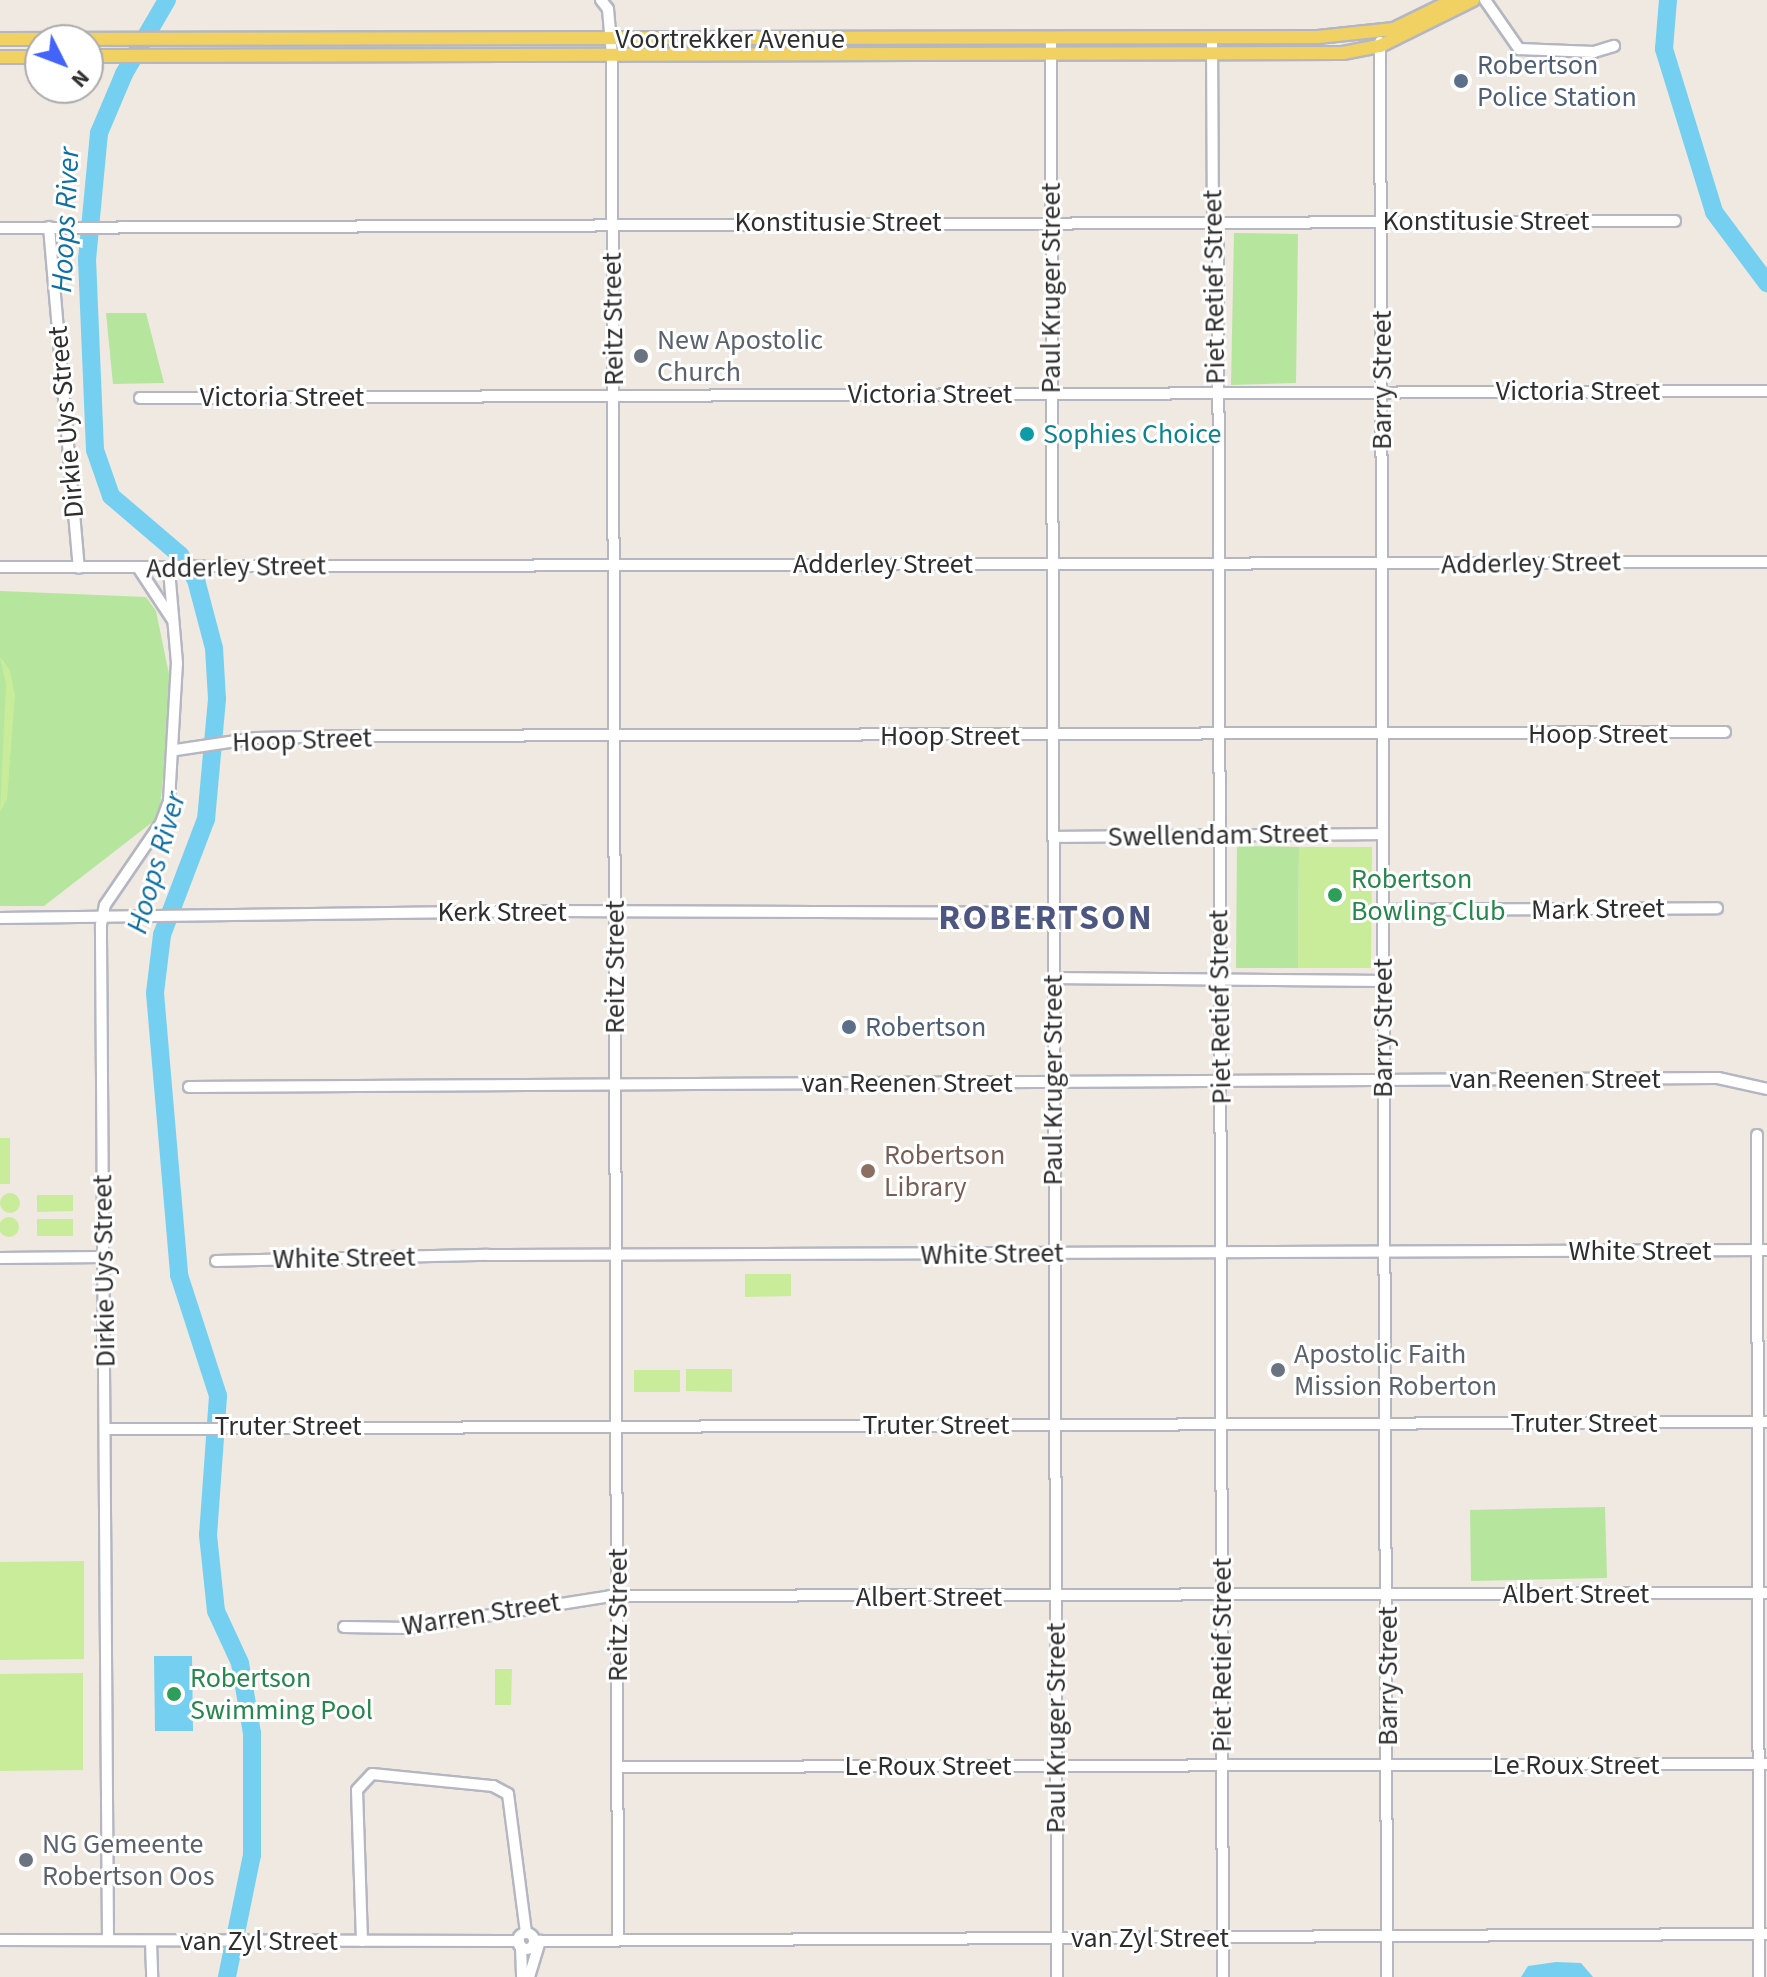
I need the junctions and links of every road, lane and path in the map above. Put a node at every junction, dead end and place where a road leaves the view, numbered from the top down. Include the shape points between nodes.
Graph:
1 (601, 0) edge
2 (1453, 0) edge
3 (1473, 0) edge
4 (1485, 0) edge
5 (1381, 32) junction
6 (446, 38) junction
7 (515, 38) junction
8 (610, 38) junction
9 (1212, 38) junction
10 (0, 39) edge
11 (24, 39) edge
12 (104, 40) edge
13 (1051, 40) junction
14 (275, 41) junction
15 (1380, 46) junction
16 (1614, 46) dead end
17 (1212, 54) junction
18 (104, 55) edge
19 (612, 56) junction
20 (1050, 56) junction
21 (0, 57) edge
22 (24, 57) edge
23 (276, 58) junction
24 (447, 58) junction
25 (514, 58) junction
26 (1382, 220) junction
27 (1675, 221) dead end
28 (1050, 222) junction
29 (611, 223) junction
30 (1216, 223) junction
31 (49, 227) junction
32 (0, 228) edge
33 (1767, 391) edge
34 (1382, 392) junction
35 (1052, 393) junction
36 (1217, 393) junction
37 (614, 395) junction
38 (140, 398) dead end
39 (1767, 562) edge
40 (1218, 563) junction
41 (1053, 564) junction
42 (1382, 564) junction
43 (613, 565) junction
44 (0, 567) edge
45 (79, 568) junction
46 (139, 569) junction
47 (169, 569) junction
48 (173, 621) junction
49 (1725, 732) dead end
50 (1053, 735) junction
51 (1219, 735) junction
52 (1383, 735) junction
53 (612, 737) junction
54 (176, 750) junction
55 (1219, 834) junction
56 (1383, 834) junction
57 (1053, 837) junction
58 (1717, 908) dead end
59 (1383, 910) junction
60 (615, 912) junction
61 (1053, 913) junction
62 (102, 917) junction
63 (0, 918) edge
64 (1053, 978) junction
65 (1218, 981) junction
66 (1382, 981) junction
67 (1383, 1080) junction
68 (1220, 1082) junction
69 (1054, 1083) junction
70 (616, 1085) junction
71 (189, 1087) dead end
72 (1767, 1089) edge
73 (1757, 1135) dead end
74 (1762, 1250) edge
75 (1385, 1252) junction
76 (1054, 1253) junction
77 (1219, 1253) junction
78 (615, 1256) junction
79 (104, 1257) junction
80 (0, 1258) edge
81 (216, 1261) dead end
82 (1762, 1422) edge
83 (1388, 1423) junction
84 (1055, 1424) junction
85 (1220, 1424) junction
86 (617, 1426) junction
87 (106, 1429) junction
88 (1762, 1593) edge
89 (1388, 1594) junction
90 (1222, 1595) junction
91 (618, 1596) junction
92 (1056, 1596) junction
93 (344, 1627) dead end
94 (1762, 1764) edge
95 (1057, 1765) junction
96 (1222, 1765) junction
97 (1388, 1765) junction
98 (617, 1767) junction
99 (1763, 1934) edge
100 (1388, 1936) junction
101 (618, 1937) junction
102 (1057, 1938) junction
103 (1223, 1938) junction
104 (0, 1940) edge
105 (108, 1940) junction
106 (528, 1940) junction
107 (362, 1941) junction
108 (151, 1942) junction
109 (152, 1977) edge
110 (522, 1977) edge
111 (529, 1977) edge
112 (1057, 1977) edge
113 (1223, 1977) edge
114 (1387, 1977) edge
115 (1759, 1977) edge

1 - 8 street, Reitz Street via 608,9
2 - 5 main road, Voortrekker Avenue
3 - 15 main road, Voortrekker Avenue
4 - 16 street via 1519,49 1594,52
5 - 9 main road, Voortrekker Avenue
5 - 15 street, Barry Street
6 - 7 main road, Voortrekker Avenue
6 - 14 main road, Voortrekker Avenue
6 - 24 main road
7 - 8 main road, Voortrekker Avenue
7 - 25 main road
8 - 13 main road, Voortrekker Avenue
8 - 19 street, Reitz Street
9 - 13 main road, Voortrekker Avenue
9 - 17 street, Piet Retief Street
10 - 11 main road, Voortrekker Avenue
12 - 14 main road, Voortrekker Avenue
13 - 20 street, Paul Kruger Street
14 - 23 main road
15 - 17 main road, Voortrekker Avenue via 1343,53
15 - 26 street, Barry Street
17 - 20 main road, Voortrekker Avenue
17 - 30 street, Piet Retief Street
18 - 23 main road, Voortrekker Avenue
19 - 20 main road, Voortrekker Avenue
19 - 25 main road, Voortrekker Avenue
19 - 29 street, Reitz Street
20 - 28 street, Paul Kruger Street
21 - 22 main road
23 - 24 main road, Voortrekker Avenue
24 - 25 main road, Voortrekker Avenue
26 - 27 street, Konstitusie Street
26 - 30 street, Konstitusie Street
26 - 34 street, Barry Street
28 - 29 street, Konstitusie Street
28 - 30 street, Konstitusie Street
28 - 35 street, Paul Kruger Street
29 - 31 street, Konstitusie Street
29 - 37 street, Reitz Street
30 - 36 street, Piet Retief Street
31 - 32 street, Konstitusie Street
31 - 45 street, Dirkie Uys Street
33 - 34 street, Victoria Street
34 - 36 street, Victoria Street
34 - 42 street, Barry Street
35 - 36 street, Victoria Street
35 - 37 street, Victoria Street
35 - 41 street, Paul Kruger Street
36 - 40 street, Piet Retief Street
37 - 38 street, Victoria Street
37 - 43 street, Reitz Street
39 - 42 street, Adderley Street
40 - 41 street, Adderley Street
40 - 42 street, Adderley Street
40 - 51 street, Piet Retief Street
41 - 43 street, Adderley Street
41 - 50 street, Paul Kruger Street
42 - 52 street, Barry Street
43 - 47 street, Adderley Street
43 - 53 street, Reitz Street
44 - 45 street, Adderley Street
45 - 46 street, Adderley Street
46 - 47 street, Adderley Street
46 - 48 street
47 - 48 street
48 - 54 street
49 - 52 street, Hoop Street
50 - 51 street, Hoop Street
50 - 53 street, Hoop Street
50 - 57 street, Paul Kruger Street
51 - 52 street, Hoop Street
51 - 55 street, Piet Retief Street
52 - 56 street, Barry Street
53 - 54 street, Hoop Street via 230,741
53 - 60 street, Reitz Street
54 - 62 street via 166,814
55 - 56 street, Swellendam Street
55 - 57 street, Swellendam Street
55 - 65 street, Piet Retief Street
56 - 59 street, Barry Street
57 - 61 street, Paul Kruger Street
58 - 59 street, Mark Street
59 - 66 street, Barry Street
60 - 61 street, Kerk Street
60 - 62 street, Kerk Street
60 - 70 street, Reitz Street
61 - 64 street, Paul Kruger Street
62 - 63 street, Kerk Street
62 - 79 street, Dirkie Uys Street
64 - 65 street
64 - 69 street, Paul Kruger Street
65 - 66 street
65 - 68 street, Piet Retief Street
66 - 67 street, Barry Street
67 - 68 street, van Reenen Street
67 - 72 street, van Reenen Street via 1718,1078
67 - 75 street, Barry Street
68 - 69 street, van Reenen Street
68 - 77 street, Piet Retief Street
69 - 70 street, van Reenen Street
69 - 76 street, Paul Kruger Street
70 - 71 street, van Reenen Street
70 - 78 street, Reitz Street
73 - 74 street
74 - 75 street, White Street
74 - 82 street
75 - 77 street, White Street
75 - 83 street, Barry Street
76 - 77 street, White Street
76 - 78 street, White Street
76 - 84 street, Paul Kruger Street
77 - 85 street, Piet Retief Street
78 - 81 street, White Street
78 - 86 street, Reitz Street
79 - 80 street
79 - 87 street, Dirkie Uys Street
82 - 83 street, Truter Street
82 - 88 street
83 - 85 street, Truter Street
83 - 89 street, Barry Street
84 - 85 street, Truter Street
84 - 86 street, Truter Street
84 - 92 street, Paul Kruger Street
85 - 90 street, Piet Retief Street
86 - 87 street, Truter Street
86 - 91 street, Reitz Street
87 - 105 street, Dirkie Uys Street
88 - 89 street, Albert Street
88 - 94 street
89 - 90 street, Albert Street
89 - 97 street, Barry Street
90 - 92 street, Albert Street
90 - 96 street, Piet Retief Street
91 - 92 street, Albert Street
91 - 93 street, Warren Street via 409,1628
91 - 98 street, Reitz Street
92 - 95 street, Paul Kruger Street
94 - 97 street, Le Roux Street
94 - 99 street
95 - 96 street, Le Roux Street
95 - 98 street, Le Roux Street
95 - 102 street, Paul Kruger Street
96 - 97 street, Le Roux Street
96 - 103 street, Piet Retief Street
97 - 100 street, Barry Street
98 - 101 street, Reitz Street
99 - 100 street, van Zyl Street
99 - 115 street
100 - 103 street, van Zyl Street
100 - 114 street, Barry Street
101 - 102 street, van Zyl Street
101 - 106 street, van Zyl Street
102 - 103 street, van Zyl Street
102 - 112 street, Paul Kruger Street
103 - 113 street, Piet Retief Street
104 - 105 street, van Zyl Street
105 - 108 street, van Zyl Street
106 - 107 street, van Zyl Street
106 - 107 street via 508,1794 493,1786 372,1774 357,1790
106 - 110 street
106 - 111 street
107 - 108 street, van Zyl Street
108 - 109 street

